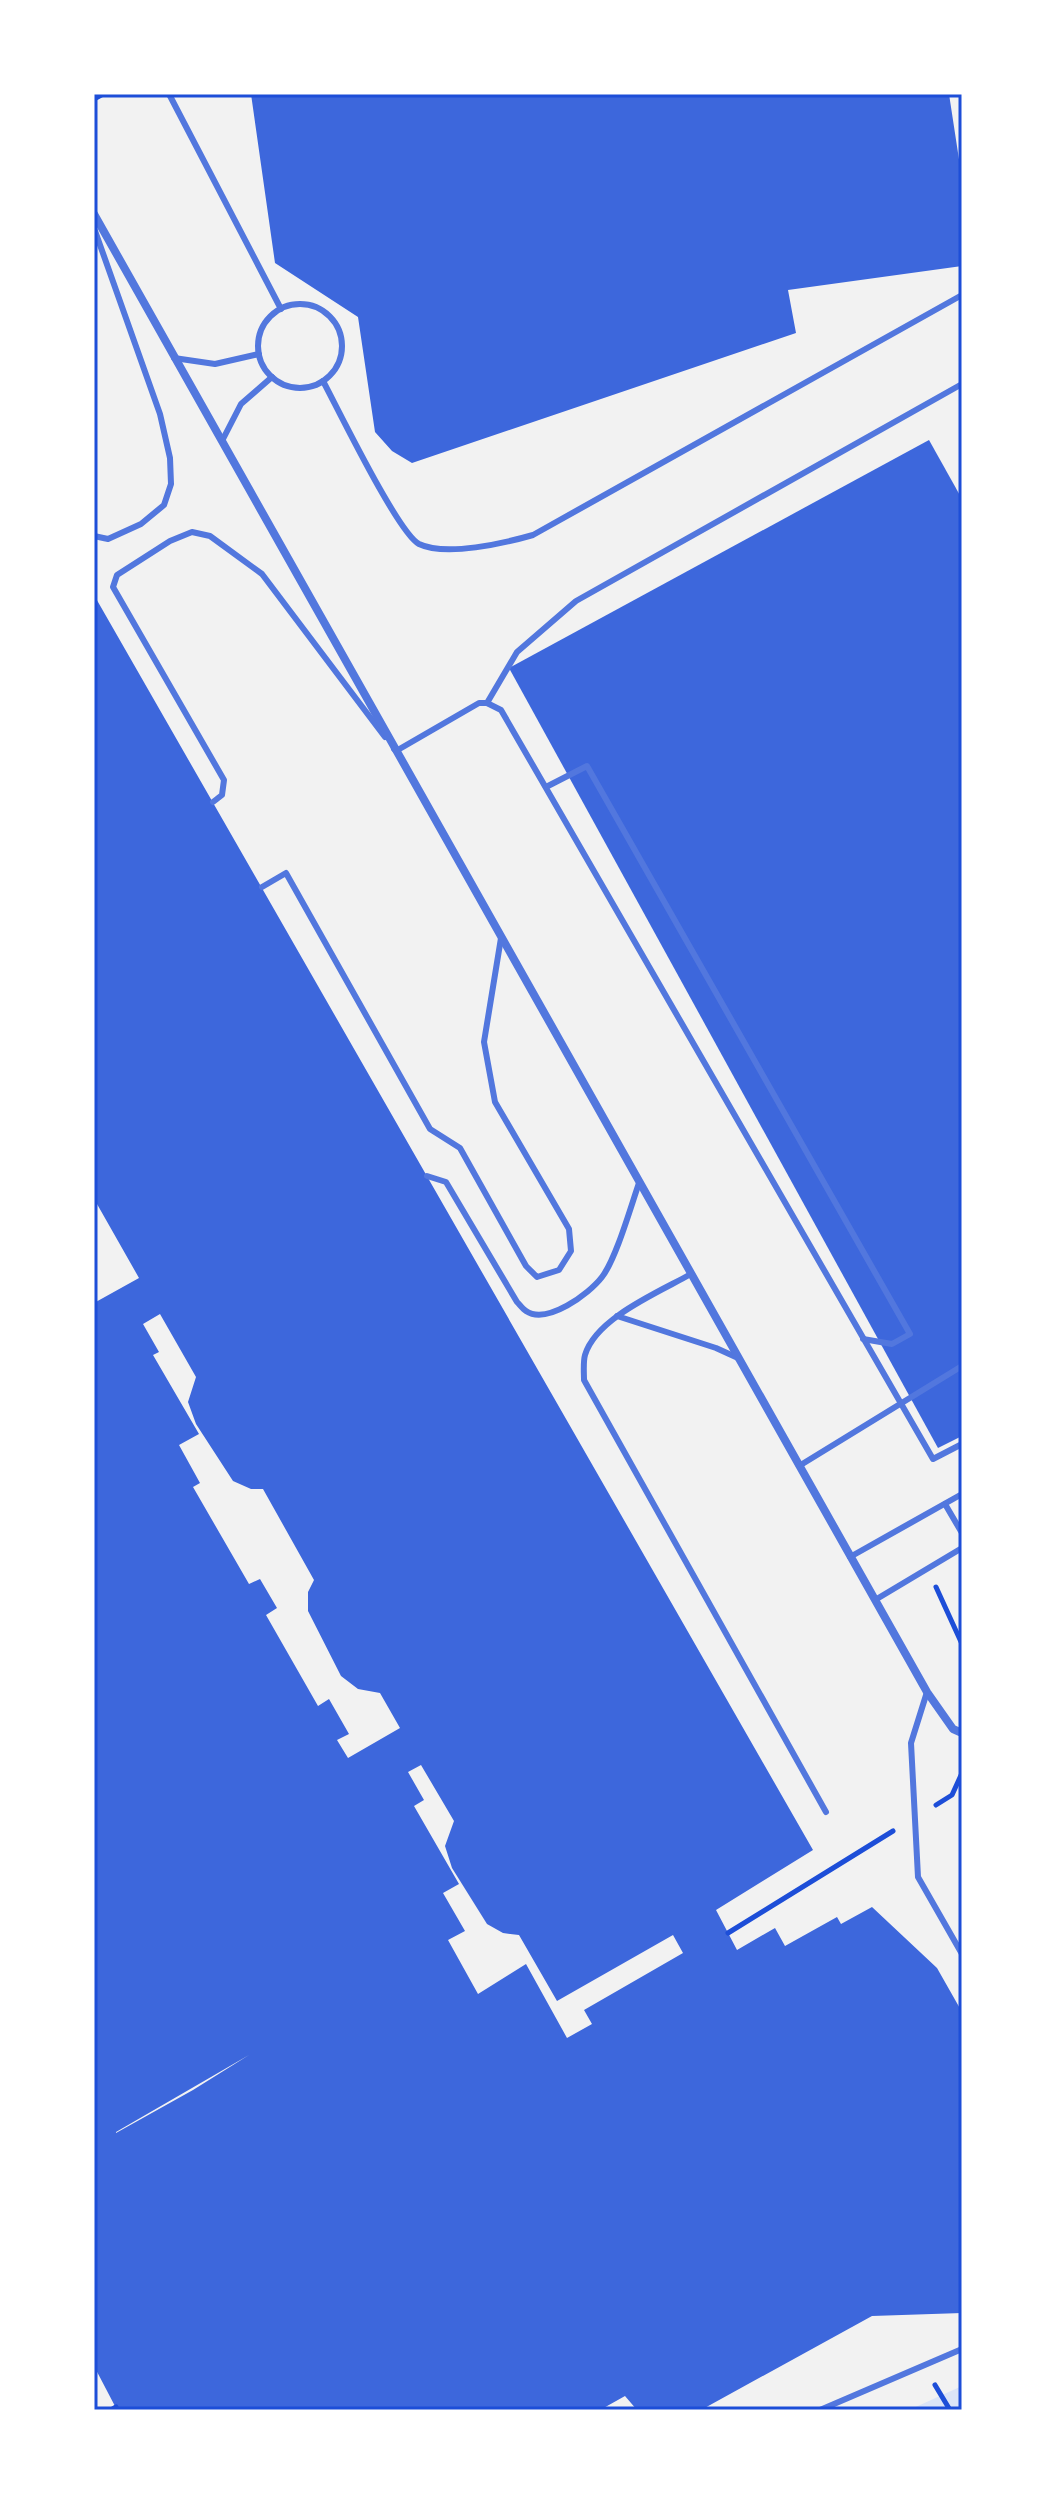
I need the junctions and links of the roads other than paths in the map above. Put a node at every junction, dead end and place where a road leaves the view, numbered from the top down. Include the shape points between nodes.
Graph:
1 (169, 94) edge
2 (94, 214) edge
3 (94, 228) edge
4 (962, 295) edge
5 (281, 309) junction
6 (259, 354) junction
7 (174, 358) junction
8 (272, 377) junction
9 (323, 381) junction
10 (962, 384) edge
11 (222, 441) junction
12 (94, 536) edge
13 (487, 703) junction
14 (396, 751) junction
15 (546, 787) junction
16 (213, 802) dead end
17 (262, 887) dead end
18 (501, 938) junction
19 (427, 1176) dead end
20 (639, 1183) junction
21 (691, 1274) junction
22 (616, 1316) junction
23 (863, 1339) junction
24 (738, 1358) junction
25 (962, 1366) edge
26 (901, 1405) junction
27 (962, 1444) edge
28 (799, 1466) junction
29 (962, 1494) edge
30 (945, 1504) junction
31 (962, 1532) edge
32 (962, 1548) edge
33 (850, 1557) junction
34 (875, 1600) junction
35 (927, 1692) junction
36 (962, 1733) edge
37 (826, 1812) dead end
38 (962, 1954) edge
39 (962, 2349) edge
40 (820, 2410) edge

1 - 5 lane
2 - 7 street
3 - 12 lane via 160,414 171,484 164,505 141,524 108,539
4 - 9 lane via 533,535 502,543 437,549 417,543 396,517
5 - 6 lane via 262,328
5 - 9 lane via 308,305 321,310 340,331 340,359
6 - 7 lane via 215,364
6 - 8 lane
7 - 11 street
8 - 9 lane via 297,388
8 - 11 lane via 241,404
10 - 13 lane via 576,601 517,652
11 - 14 street
13 - 14 lane
13 - 15 lane via 501,710
14 - 16 lane via 262,574 210,536 192,532 117,575 113,587 224,780 222,795
14 - 18 street
15 - 23 lane
15 - 23 lane via 587,766 910,1334 892,1344
17 - 18 lane via 286,873 430,1129 460,1148 537,1277 559,1270 571,1251 569,1229 495,1102 484,1042
18 - 20 street
19 - 20 lane via 446,1182 517,1302 528,1313 542,1314 557,1311 604,1276
20 - 21 street
21 - 22 lane
21 - 24 street
22 - 24 lane
22 - 37 lane via 585,1355 584,1380
23 - 26 lane
24 - 28 street
25 - 26 lane
26 - 27 lane via 933,1459
26 - 28 lane
28 - 33 street
29 - 30 lane
30 - 31 lane
30 - 33 lane
32 - 34 lane
33 - 34 street
34 - 35 street
35 - 36 street via 953,1729
35 - 38 lane via 911,1743 918,1877
39 - 40 lane

